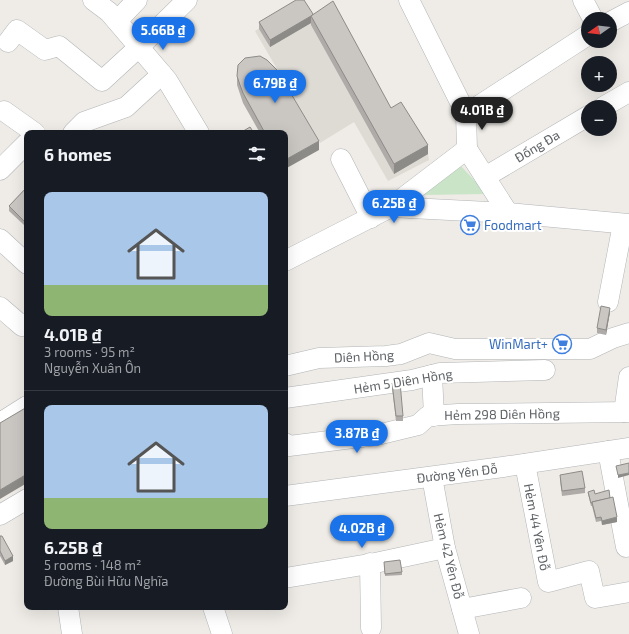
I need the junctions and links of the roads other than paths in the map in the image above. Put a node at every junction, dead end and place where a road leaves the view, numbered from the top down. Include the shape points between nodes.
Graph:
1 (93, 0) edge
2 (137, 0) edge
3 (187, 0) edge
4 (409, 0) edge
5 (583, 0) edge
6 (589, 12) edge
7 (629, 12) edge
8 (617, 18) edge
9 (117, 21) junction
10 (581, 40) edge
11 (8, 42) dead end
12 (139, 48) junction
13 (162, 74) junction
14 (629, 92) edge
15 (615, 100) edge
16 (4, 111) dead end
17 (466, 114) junction
18 (581, 120) edge
19 (31, 130) edge
20 (76, 130) edge
21 (192, 130) edge
22 (24, 146) edge
23 (467, 149) junction
24 (341, 159) dead end
25 (0, 170) edge
26 (485, 177) junction
27 (391, 207) junction
28 (508, 213) junction
29 (371, 218) junction
30 (626, 224) edge
31 (0, 239) edge
32 (288, 260) edge
33 (24, 261) edge
34 (608, 302) dead end
35 (0, 307) edge
36 (24, 325) edge
37 (629, 333) edge
38 (288, 365) edge
39 (545, 370) dead end
40 (432, 375) junction
41 (629, 377) edge
42 (288, 398) edge
43 (24, 408) edge
44 (627, 412) edge
45 (434, 416) junction
46 (0, 424) edge
47 (288, 445) edge
48 (629, 448) edge
49 (608, 451) junction
50 (525, 464) junction
51 (432, 477) junction
52 (288, 496) edge
53 (24, 501) edge
54 (0, 515) edge
55 (629, 546) edge
56 (445, 548) junction
57 (370, 564) junction
58 (288, 578) edge
59 (629, 592) edge
60 (521, 598) dead end
61 (462, 609) junction
62 (68, 610) edge
63 (214, 610) edge
64 (371, 628) dead end
65 (220, 633) edge
66 (72, 634) edge
67 (470, 634) edge

1 - 9 street
2 - 9 street
3 - 12 street
4 - 17 street
5 - 6 street
7 - 8 street
9 - 12 street
10 - 17 street
11 - 12 street via 17,30 45,50 59,46 102,81
12 - 13 street
13 - 20 street via 126,107 84,122
13 - 21 street
14 - 15 street
16 - 19 street
17 - 23 street
18 - 26 street, Đống Đa
22 - 25 street
23 - 26 street
23 - 27 street
24 - 29 street
26 - 28 street
27 - 28 street
27 - 29 street
28 - 30 street
29 - 32 street
30 - 34 street
31 - 33 street
35 - 36 street via 22,326
37 - 38 street, Diên Hồng via 590,349 455,349 429,343 400,354 319,358
39 - 40 street, Hẻm 5 Diên Hồng
40 - 42 street, Hẻm 5 Diên Hồng
40 - 45 street
41 - 44 street
43 - 46 street
44 - 45 street, Hẻm 298 Diên Hồng
45 - 47 street, Hẻm 298 Diên Hồng via 428,416 418,425 377,435
48 - 49 street, Đường Yên Đỗ
49 - 50 street, Đường Yên Đỗ
49 - 55 street via 626,546
50 - 51 street, Đường Yên Đỗ
50 - 59 street, Hẻm 44 Yên Đỗ via 548,582 589,571 595,598
51 - 52 street, Đường Yên Đỗ
51 - 56 street, Hẻm 42 Yên Đỗ
53 - 54 street
56 - 57 street
56 - 61 street, Hẻm 42 Yên Đỗ
57 - 58 street
57 - 64 street
60 - 61 street
61 - 67 street, Hẻm 42 Yên Đỗ
62 - 66 street
63 - 65 street

